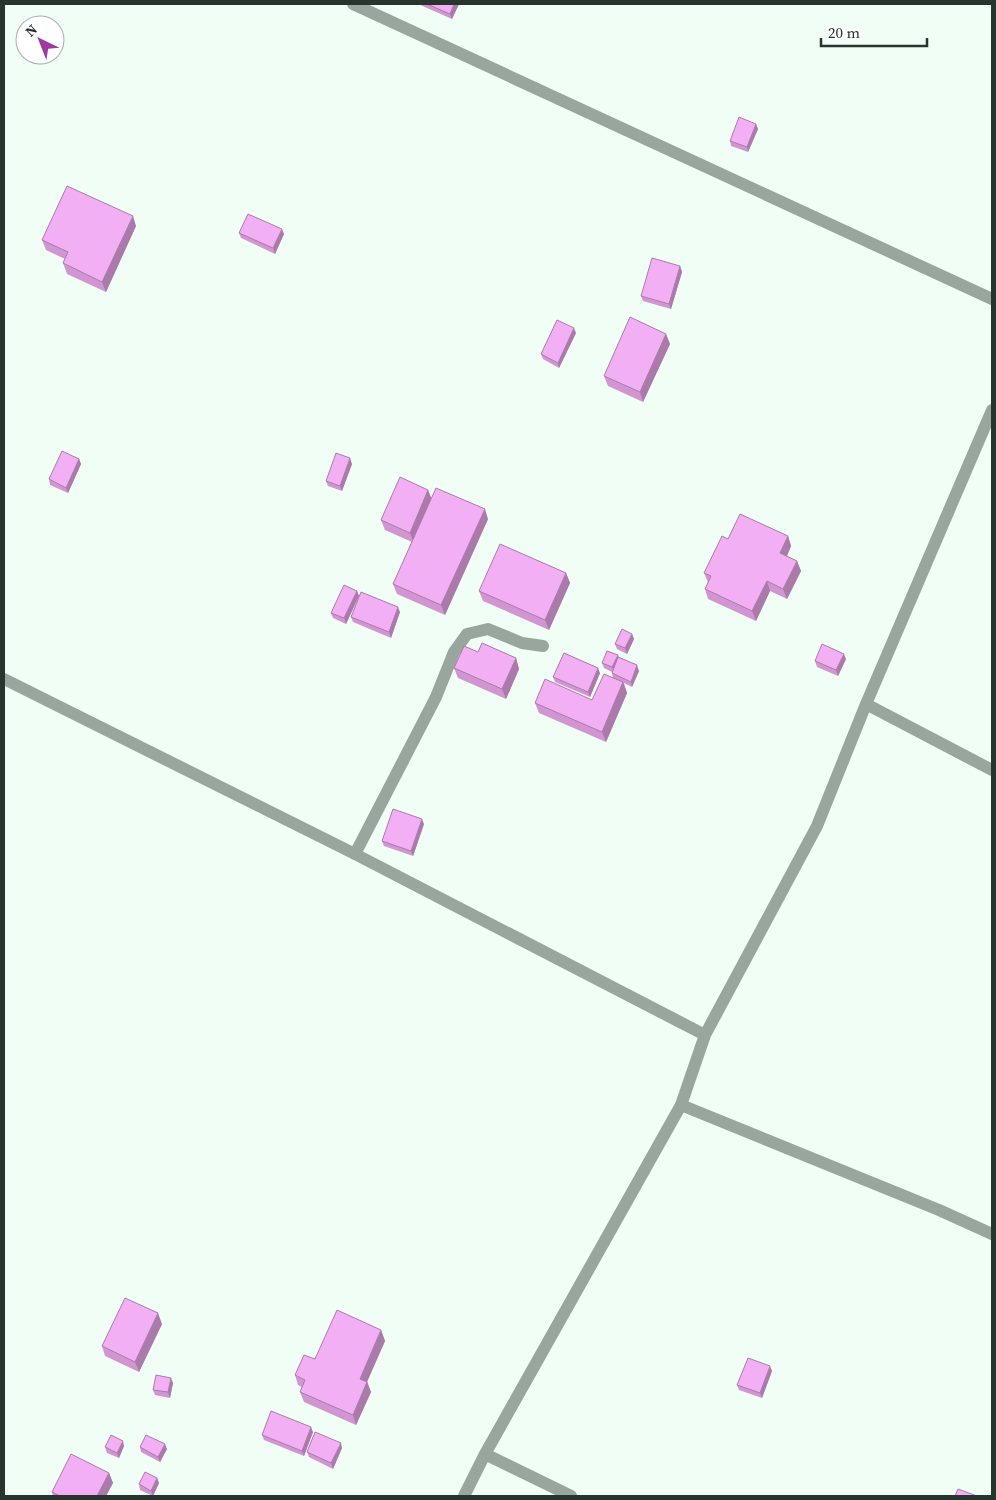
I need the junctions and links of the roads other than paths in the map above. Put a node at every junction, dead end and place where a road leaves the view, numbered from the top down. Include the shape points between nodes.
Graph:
1 (353, 4) edge
2 (992, 299) edge
3 (992, 410) edge
4 (543, 646) dead end
5 (4, 679) edge
6 (866, 704) junction
7 (992, 770) edge
8 (355, 854) junction
9 (705, 1035) junction
10 (681, 1105) junction
11 (992, 1234) edge
12 (485, 1454) junction
13 (464, 1496) edge
14 (571, 1496) edge

1 - 2 street
3 - 6 street
4 - 8 street via 522,643 488,629 467,634 454,652 436,697
5 - 8 street
6 - 7 street
6 - 9 street via 817,826
8 - 9 street
9 - 10 street
10 - 11 street
10 - 12 street
12 - 13 street
12 - 14 street

